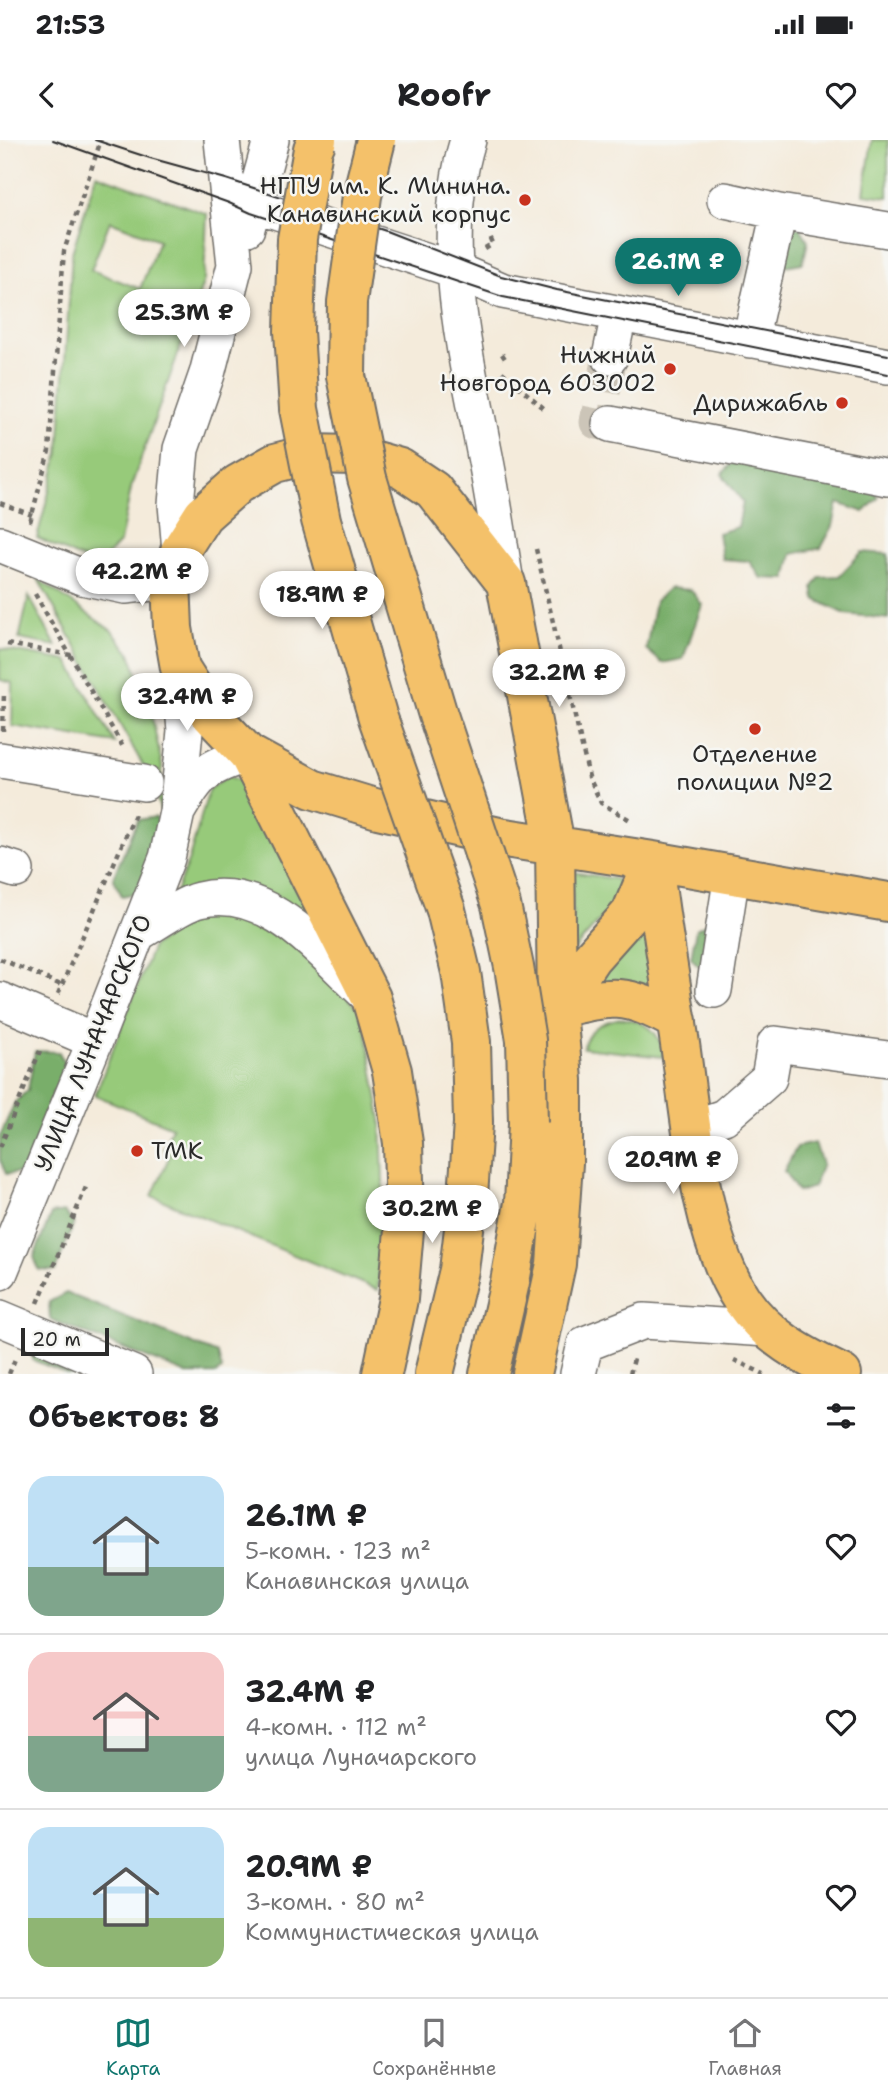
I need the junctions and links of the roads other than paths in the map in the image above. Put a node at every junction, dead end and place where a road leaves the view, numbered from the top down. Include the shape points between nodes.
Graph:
1 (222, 140) edge
2 (271, 140) edge
3 (317, 140) edge
4 (376, 140) edge
5 (468, 140) edge
6 (725, 200) dead end
7 (254, 204) junction
8 (779, 212) junction
9 (888, 230) edge
10 (235, 265) junction
11 (455, 270) junction
12 (619, 315) junction
13 (750, 340) junction
14 (610, 357) tunnel mouth
15 (888, 366) edge
16 (611, 424) dead end
17 (888, 478) edge
18 (14, 539) edge
19 (175, 566) junction
20 (506, 583) junction
21 (180, 668) junction
22 (1, 746) edge
23 (248, 754) junction
24 (144, 783) dead end
25 (177, 812) junction
26 (555, 845) junction
27 (653, 861) junction
28 (732, 874) junction
29 (888, 902) edge
30 (137, 934) junction
31 (715, 990) dead end
32 (371, 998) junction
33 (0, 1000) edge
34 (556, 1009) junction
35 (677, 1021) junction
36 (95, 1041) junction
37 (888, 1059) edge
38 (692, 1128) junction
39 (0, 1272) edge
40 (14, 1324) edge
41 (768, 1329) junction
42 (134, 1374) edge
43 (382, 1374) edge
44 (434, 1374) edge
45 (489, 1374) edge
46 (532, 1374) edge
47 (578, 1374) edge
48 (842, 1374) edge

1 - 10 street
2 - 7 street
3 - 44 main road, bridge via 297,239 294,331 299,409 321,520 378,718 446,910 471,1042 473,1123 468,1196 459,1270
4 - 45 main road, bridge via 362,196 347,302 346,376 367,478 501,905 526,1040 524,1203
5 - 11 street via 460,165
6 - 8 street
7 - 10 street
7 - 11 street
8 - 9 street
8 - 13 street
10 - 19 street via 207,374 181,449
11 - 12 street via 503,291
11 - 20 street
12 - 13 street
12 - 14 street
13 - 15 street
16 - 17 street
18 - 19 street via 82,577 125,586
19 - 20 main road via 203,515 238,484 275,463 310,454 354,455 400,468 433,490
19 - 21 main road via 173,628
20 - 26 main road
21 - 23 main road via 208,712
21 - 25 street, УЛИЦА ЛУНАЧАРСКОГО via 185,731
22 - 24 street
23 - 25 street, УЛИЦА ЛУНАЧАРСКОГО via 214,766 194,783
23 - 26 main road via 312,789 378,809
23 - 32 main road
25 - 30 street, УЛИЦА ЛУНАЧАРСКОГО via 167,858
26 - 27 main road
26 - 34 main road
27 - 28 main road
27 - 34 main road via 631,913 591,958
27 - 35 main road
28 - 29 main road
28 - 31 street
30 - 32 street via 197,900 232,898 266,909 296,928
30 - 36 street, УЛИЦА ЛУНАЧАРСКОГО
32 - 43 main road via 392,1071 403,1143 405,1219 398,1299
33 - 36 street
34 - 35 main road via 600,998 626,999
34 - 46 main road via 563,1080 563,1163 556,1264
35 - 38 main road
36 - 39 street, УЛИЦА ЛУНАЧАРСКОГО
37 - 38 street via 775,1044 769,1078 724,1117
38 - 41 main road via 704,1198 723,1264 742,1300
40 - 42 street
41 - 47 street via 644,1321 585,1343
41 - 48 main road via 801,1355

